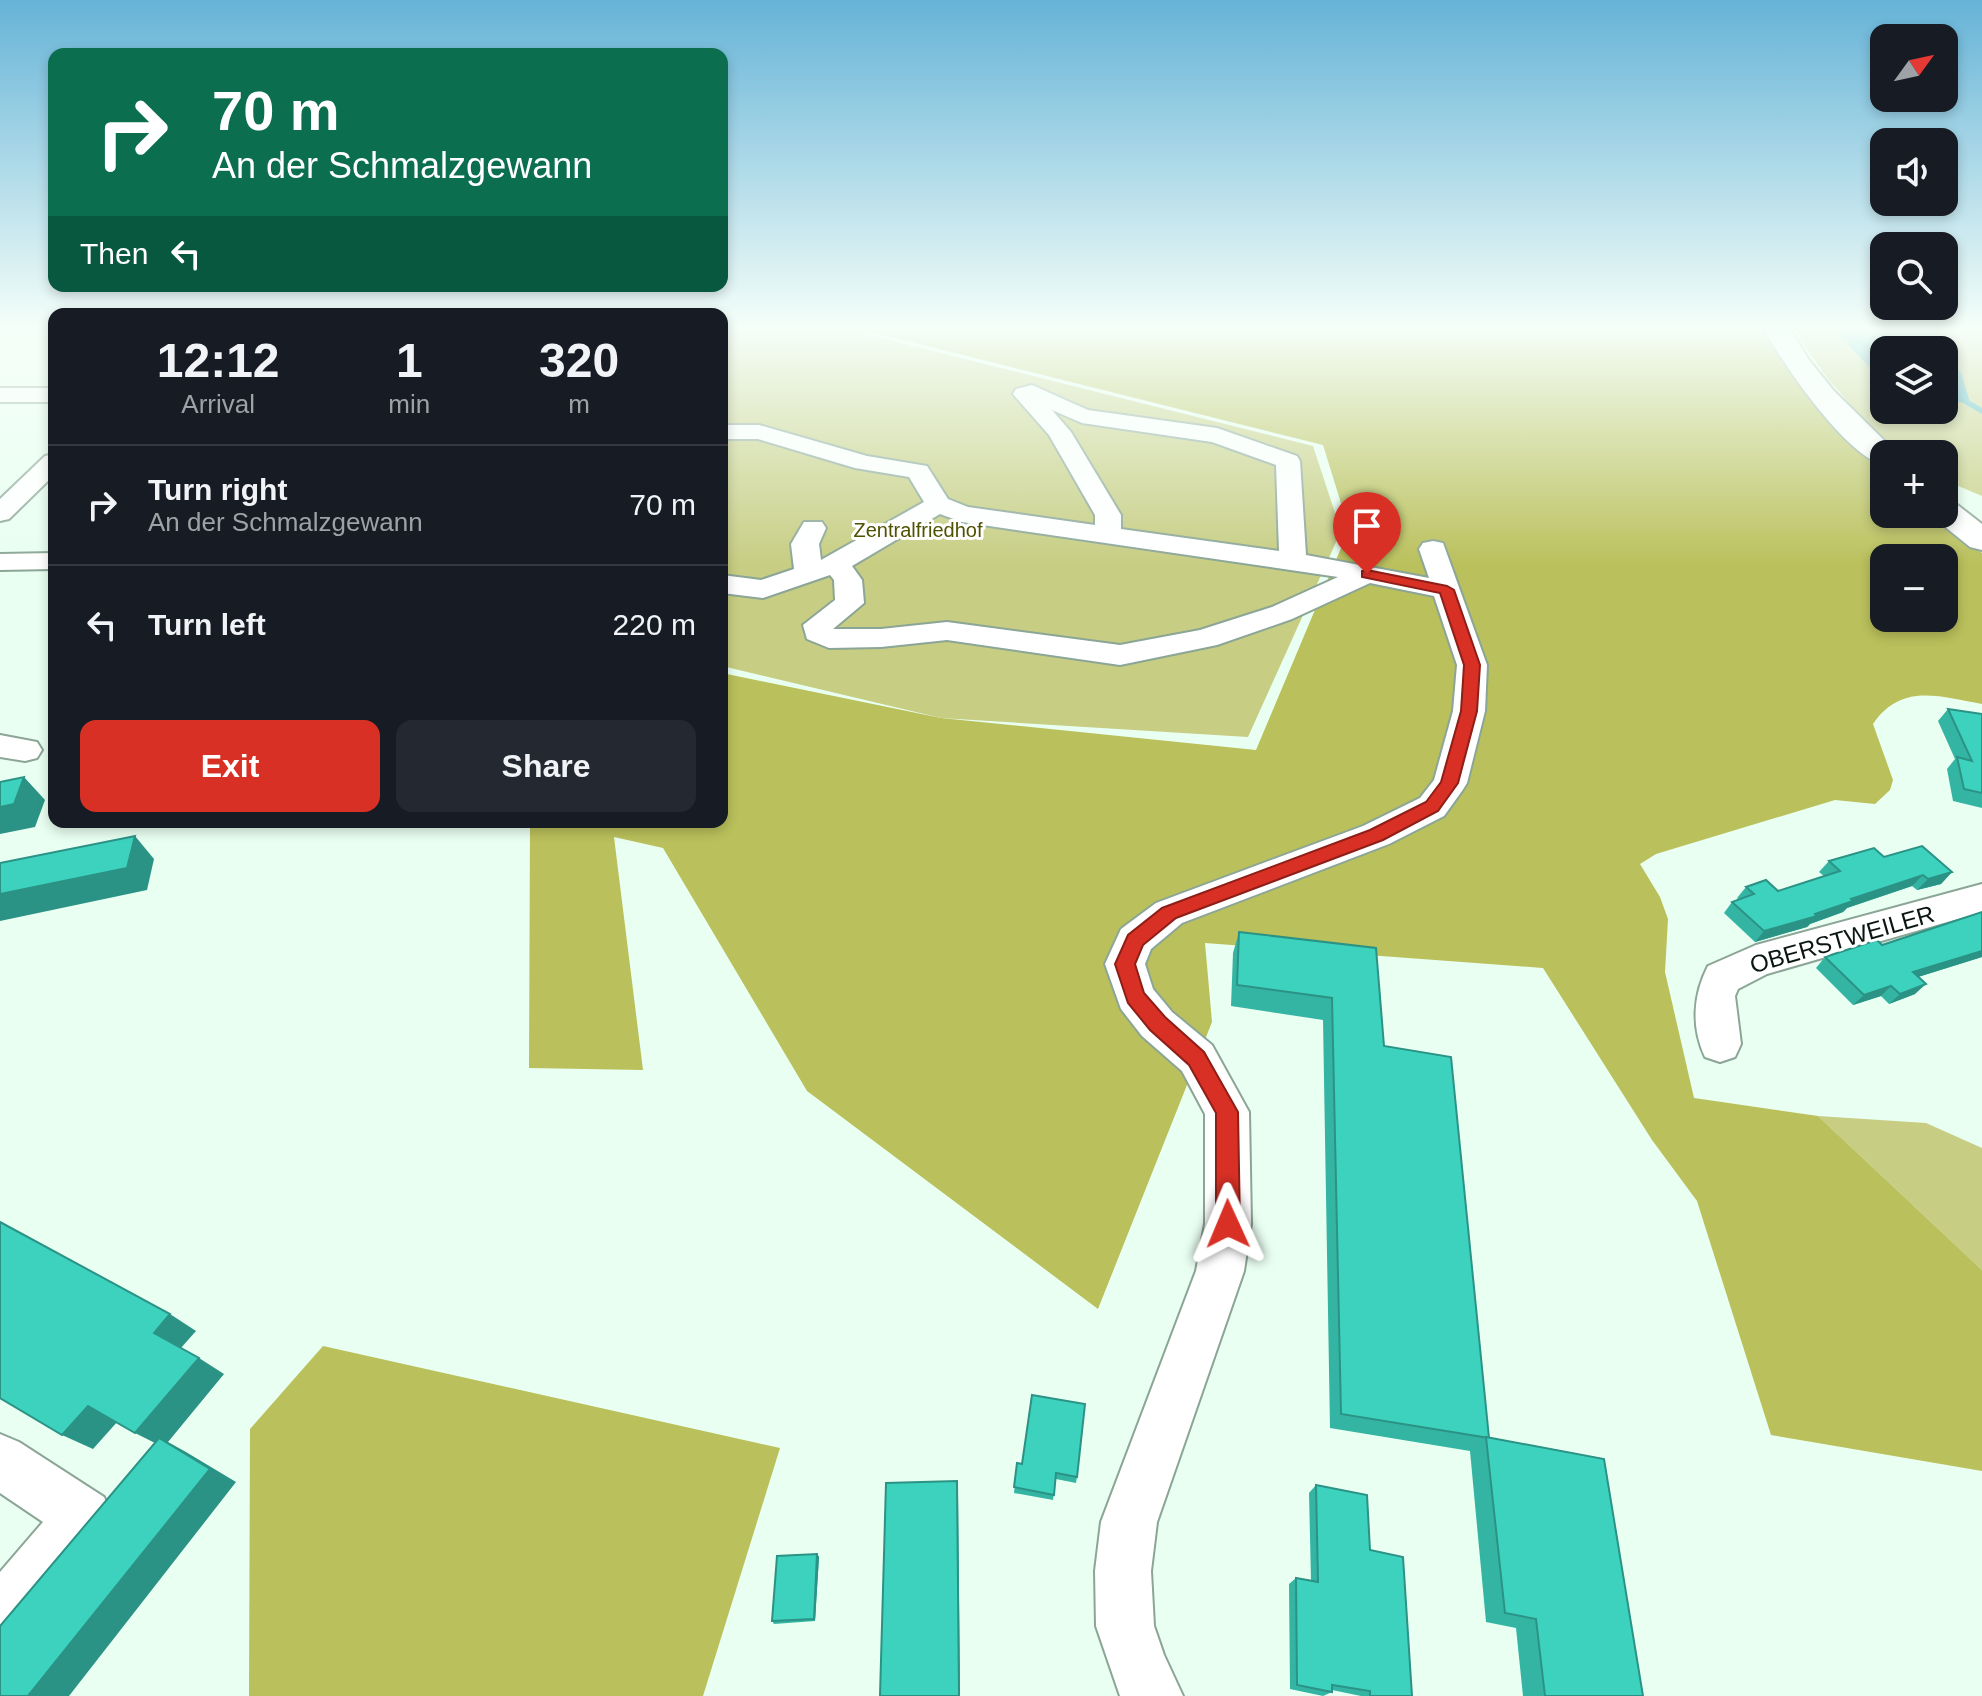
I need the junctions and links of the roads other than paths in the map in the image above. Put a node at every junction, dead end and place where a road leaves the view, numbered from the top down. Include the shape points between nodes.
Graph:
1 (1037, 408) edge
2 (1066, 408) edge
3 (1835, 408) edge
4 (728, 432) edge
5 (1870, 442) edge
6 (48, 466) edge
7 (48, 499) edge
8 (5, 504) edge
9 (938, 504) junction
10 (1958, 521) edge
11 (813, 528) dead end
12 (1108, 534) junction
13 (1982, 540) edge
14 (1433, 549) dead end
15 (48, 561) edge
16 (0, 562) edge
17 (1293, 563) junction
18 (822, 569) junction
19 (1367, 574) junction
20 (728, 585) edge
21 (1447, 590) junction
22 (1982, 898) edge
23 (1720, 1044) dead end
24 (0, 1461) edge
25 (0, 1616) edge
26 (1153, 1696) edge

1 - 12 street via 1059,432 1108,515
2 - 17 street via 1082,416 1217,435 1288,461
3 - 5 main road
4 - 9 street via 759,432 864,463 918,471
6 - 8 street
7 - 8 street
9 - 12 street via 962,514
9 - 18 street
10 - 13 main road
11 - 18 street via 805,544
12 - 17 street
14 - 21 street
15 - 16 street
17 - 19 street
18 - 19 street via 848,580 850,603 818,625 818,633 829,639 947,631 1120,655 1206,638
18 - 20 street via 763,589
19 - 21 street
21 - 26 street via 1472,665 1469,711 1450,783 1432,807 1376,835 1169,913 1135,940 1125,964 1135,997 1197,1058 1227,1112 1228,1224 1220,1271 1129,1522 1123,1571 1125,1626
22 - 23 street, OBERSTWEILER via 1756,961 1722,978 1715,996
24 - 25 street via 84,1517

